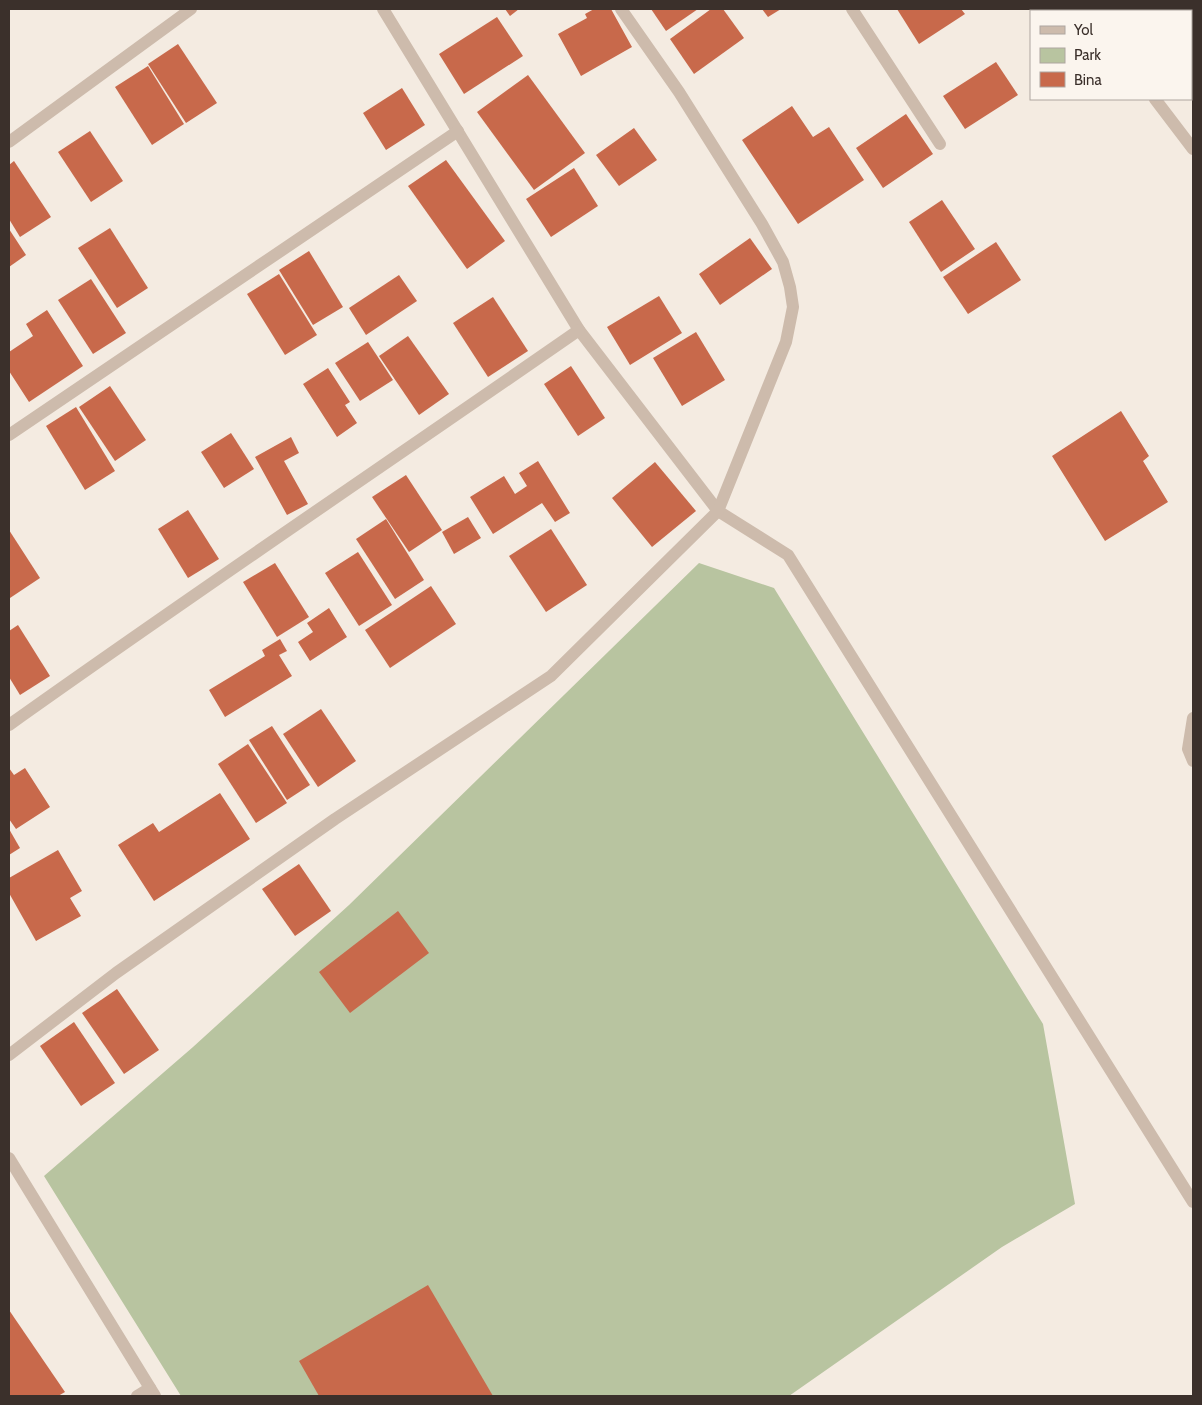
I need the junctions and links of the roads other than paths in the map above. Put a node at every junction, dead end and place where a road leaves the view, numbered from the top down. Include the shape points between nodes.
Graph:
1 (191, 9) edge
2 (383, 9) edge
3 (622, 9) edge
4 (852, 9) edge
5 (1156, 100) edge
6 (458, 131) junction
7 (9, 142) edge
8 (940, 144) dead end
9 (1193, 149) edge
10 (579, 330) junction
11 (9, 435) edge
12 (718, 511) junction
13 (1193, 718) edge
14 (9, 725) edge
15 (1193, 761) edge
16 (9, 1055) edge
17 (9, 1158) edge
18 (1193, 1202) edge
19 (153, 1392) edge
20 (137, 1396) edge

1 - 7 street
2 - 6 street
3 - 12 street via 762,224 783,262 790,286 793,307 786,342
4 - 8 street
5 - 9 street
6 - 10 street
6 - 11 street
10 - 12 street
10 - 14 street via 317,513 153,622
12 - 16 street via 551,676 335,819 116,973
12 - 18 street via 788,555 822,604
13 - 15 street via 1188,749
17 - 19 street
19 - 20 street

